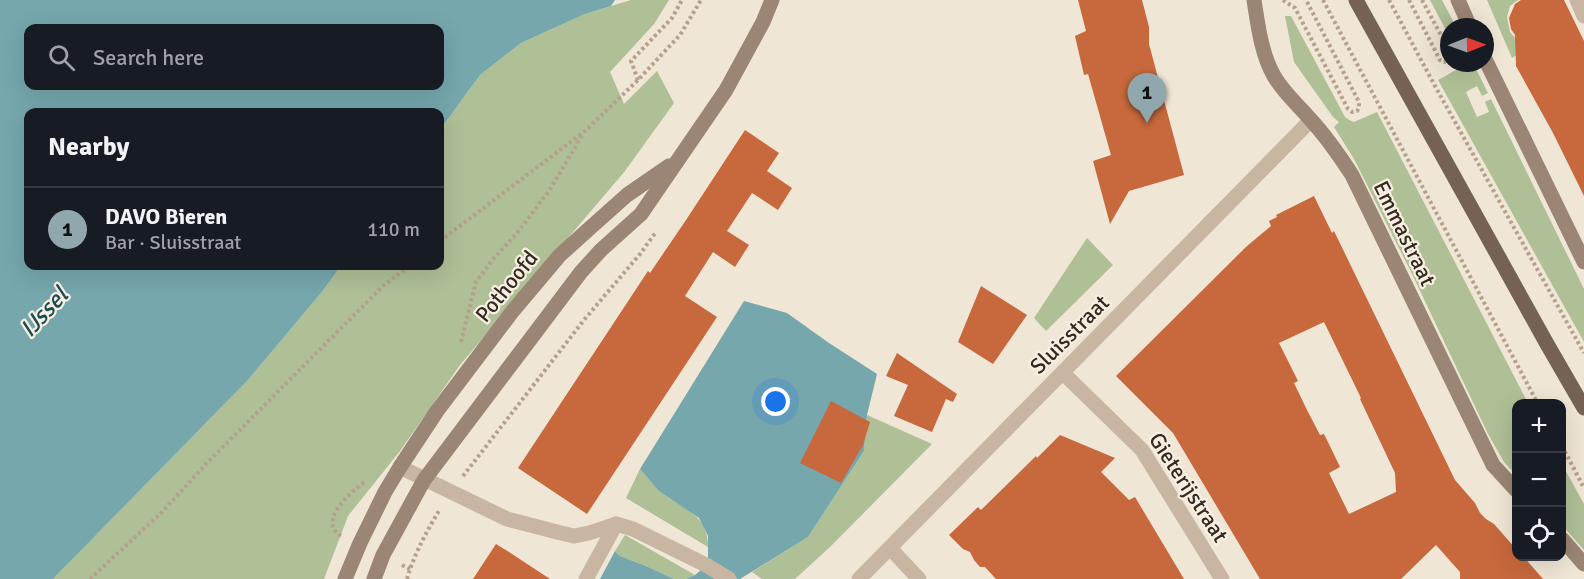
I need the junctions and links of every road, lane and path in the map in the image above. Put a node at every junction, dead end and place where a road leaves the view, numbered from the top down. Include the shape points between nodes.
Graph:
1 (682, 0) edge
2 (701, 0) edge
3 (772, 0) edge
4 (1254, 0) edge
5 (1283, 0) edge
6 (1306, 0) edge
7 (1323, 0) edge
8 (1356, 0) edge
9 (1389, 0) edge
10 (1409, 0) edge
11 (1422, 0) edge
12 (1458, 0) edge
13 (1577, 0) edge
14 (1584, 16) edge
15 (1466, 18) edge
16 (1440, 33) edge
17 (1440, 60) edge
18 (1491, 72) edge
19 (638, 80) junction
20 (1311, 120) junction
21 (585, 131) junction
22 (676, 161) junction
23 (444, 238) edge
24 (1584, 261) edge
25 (403, 270) edge
26 (459, 348) dead end
27 (1584, 353) edge
28 (1063, 373) junction
29 (1535, 399) edge
30 (1584, 408) edge
31 (1566, 453) edge
32 (400, 467) junction
33 (423, 480) junction
34 (1512, 486) edge
35 (1584, 488) edge
36 (450, 491) junction
37 (616, 524) junction
38 (1566, 544) edge
39 (890, 548) junction
40 (1584, 564) edge
41 (90, 579) edge
42 (345, 579) edge
43 (374, 579) edge
44 (407, 579) edge
45 (586, 579) edge
46 (729, 579) edge
47 (859, 579) edge
48 (919, 579) edge
49 (1222, 579) edge

1 - 19 path via 672,18 630,61
2 - 19 path via 680,35
3 - 22 street, Pothoofd via 726,90
4 - 20 street, Emmastraat via 1262,43 1275,77
5 - 6 path via 1295,8 1347,108 1357,111 1359,102
7 - 29 path, Emmastraat
8 - 30 main road
9 - 27 path
10 - 17 path
11 - 16 path
12 - 15 street
13 - 14 street
18 - 24 street
19 - 21 path
20 - 28 street, Sluisstraat
20 - 34 street, Emmastraat via 1352,175 1493,465
21 - 23 path
21 - 26 path via 549,191 476,282
22 - 32 street, Pothoofd via 627,195 560,255 512,312
22 - 33 street, Pothoofd via 641,214 580,272
25 - 41 path
28 - 39 street, Sluisstraat
28 - 49 street, Gieterijstraat via 1142,450
31 - 35 path
32 - 33 street
32 - 42 street, Pothoofd via 364,532
33 - 36 street
33 - 43 street, Pothoofd
36 - 37 street via 507,519 574,536
36 - 44 path via 429,527
37 - 45 street
37 - 46 street
38 - 40 street
39 - 47 street, Sluisstraat
39 - 48 street

